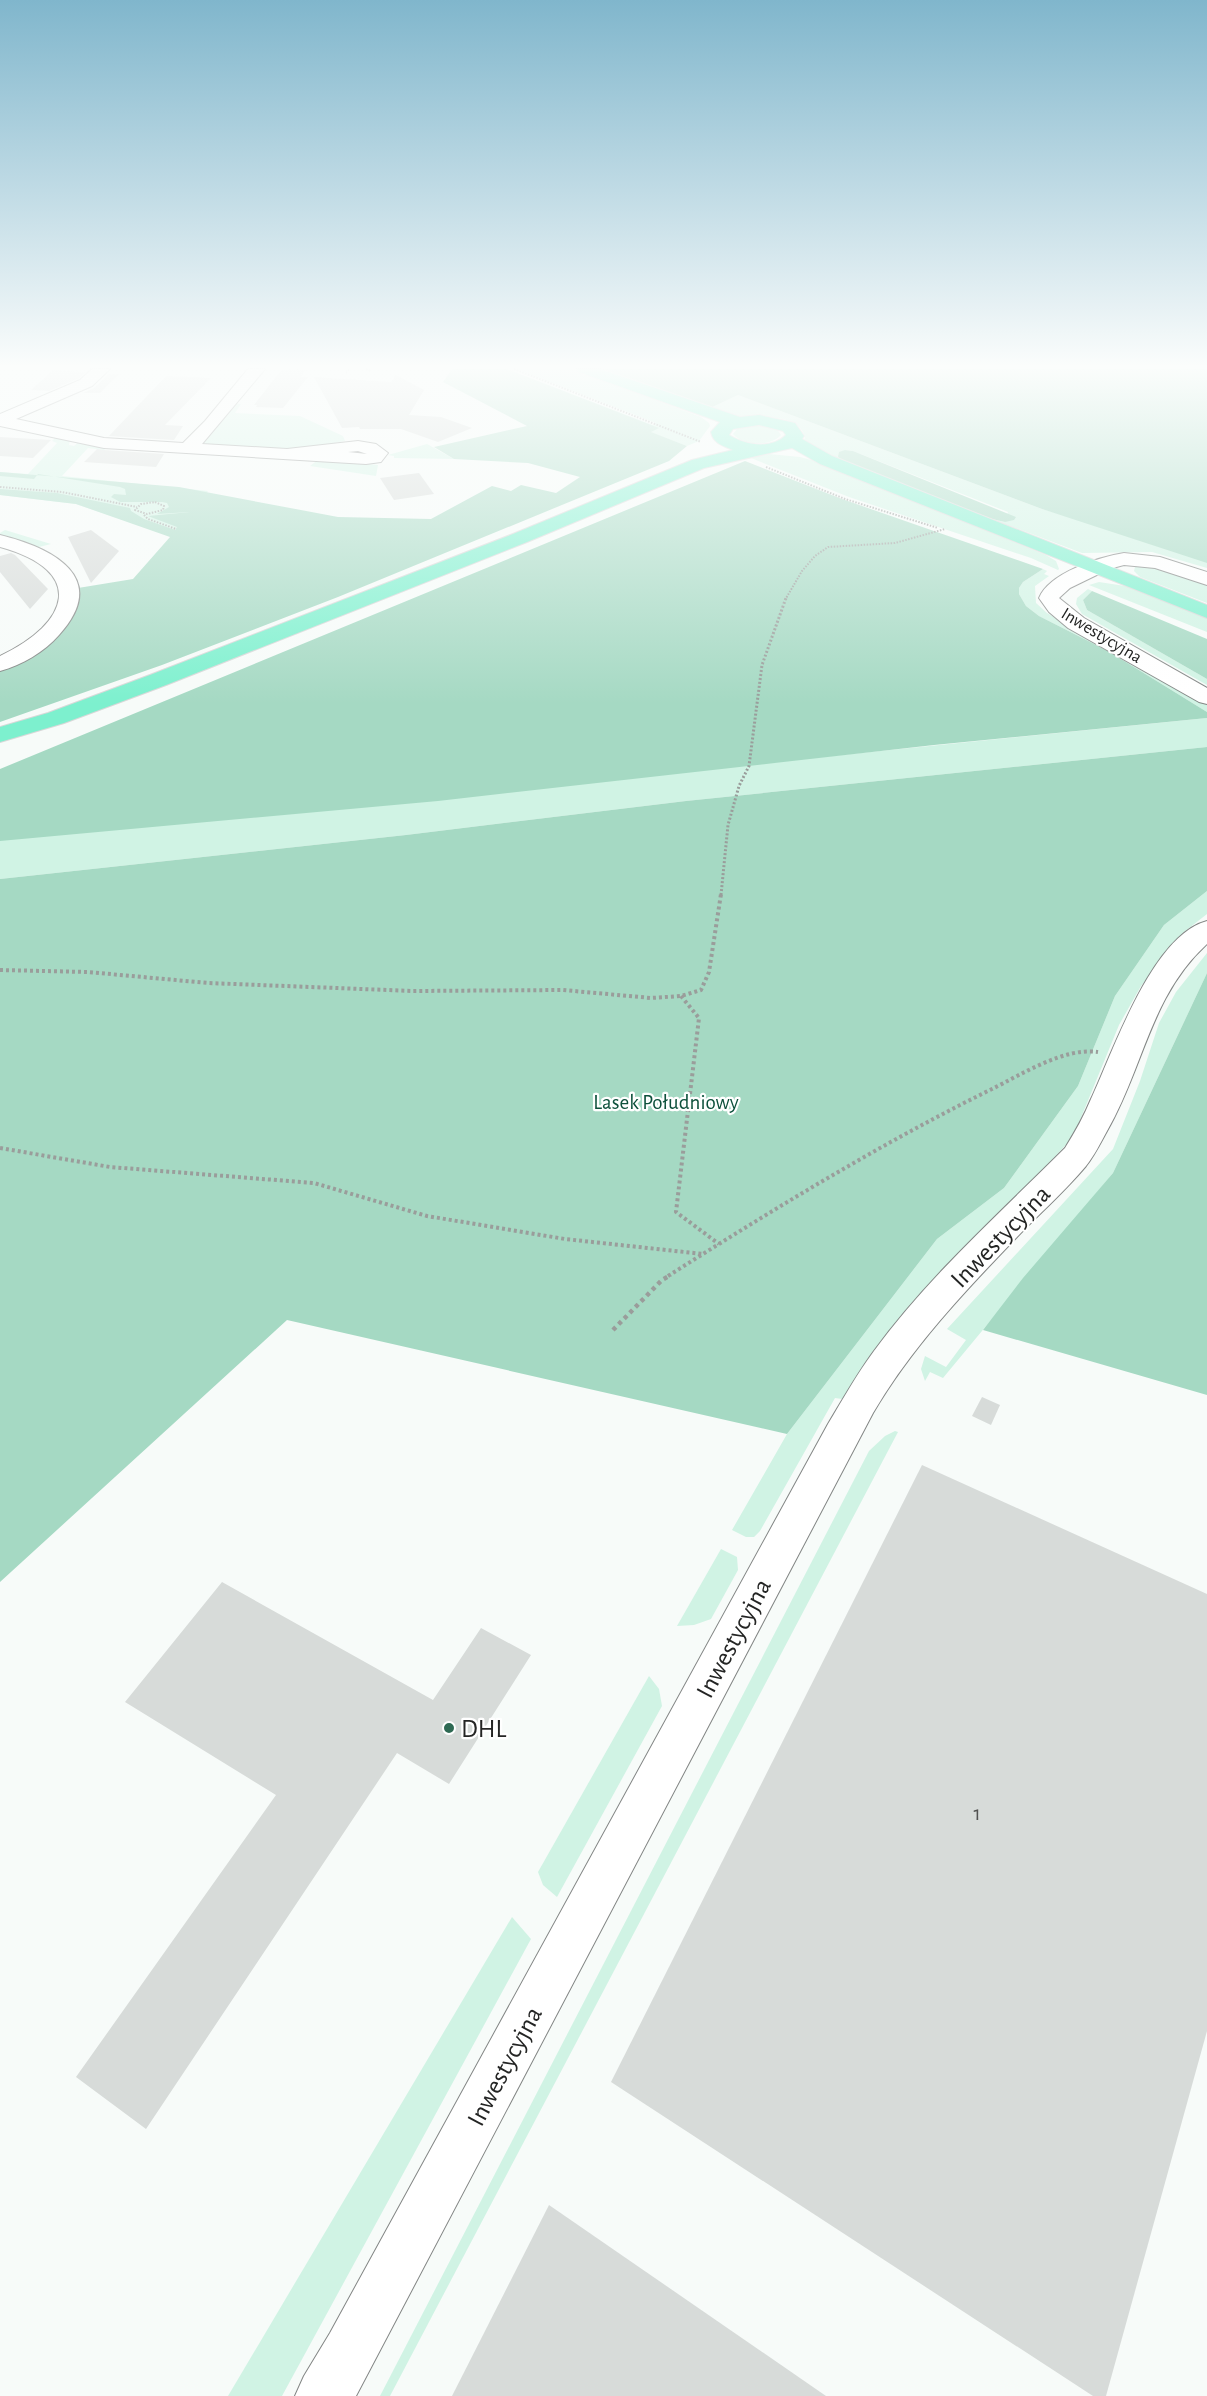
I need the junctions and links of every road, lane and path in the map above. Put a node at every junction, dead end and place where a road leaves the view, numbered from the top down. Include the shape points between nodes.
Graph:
1 (658, 481) edge
2 (877, 481) edge
3 (0, 487) edge
4 (137, 507) junction
5 (144, 514) junction
6 (974, 520) junction
7 (176, 529) dead end
8 (0, 541) edge
9 (1095, 568) junction
10 (1207, 579) edge
11 (1207, 612) edge
12 (0, 664) edge
13 (1207, 697) edge
14 (0, 735) edge
15 (1207, 928) edge
16 (0, 970) edge
17 (681, 996) junction
18 (1122, 1056) junction
19 (0, 1148) edge
20 (719, 1244) junction
21 (703, 1254) junction
22 (612, 1330) dead end
23 (324, 2396) edge

1 - 14 main road via 158,680
2 - 6 main road
3 - 4 path via 62,492
4 - 5 path via 136,511
4 - 5 path via 150,502 164,506 160,512
5 - 7 path
6 - 9 main road
6 - 17 path via 895,543 828,547 802,572 776,620 762,665 749,766 728,825 709,972 701,990
8 - 12 street via 51,562 68,578 71,599 44,639
9 - 10 street via 1138,558
9 - 11 main road
9 - 13 street, Inwestycyjna via 1051,592 1049,598 1056,608
15 - 18 street, Inwestycyjna via 1157,984
16 - 17 path via 413,992 563,990 651,998
17 - 20 path via 699,1018 676,1212
18 - 20 path via 1084,1050 1043,1064 954,1108 780,1205
18 - 23 street, Inwestycyjna via 1096,1127 1076,1156 927,1312 870,1386
19 - 21 path via 110,1167 314,1183 427,1216 564,1239
20 - 21 path
21 - 22 path via 662,1280

